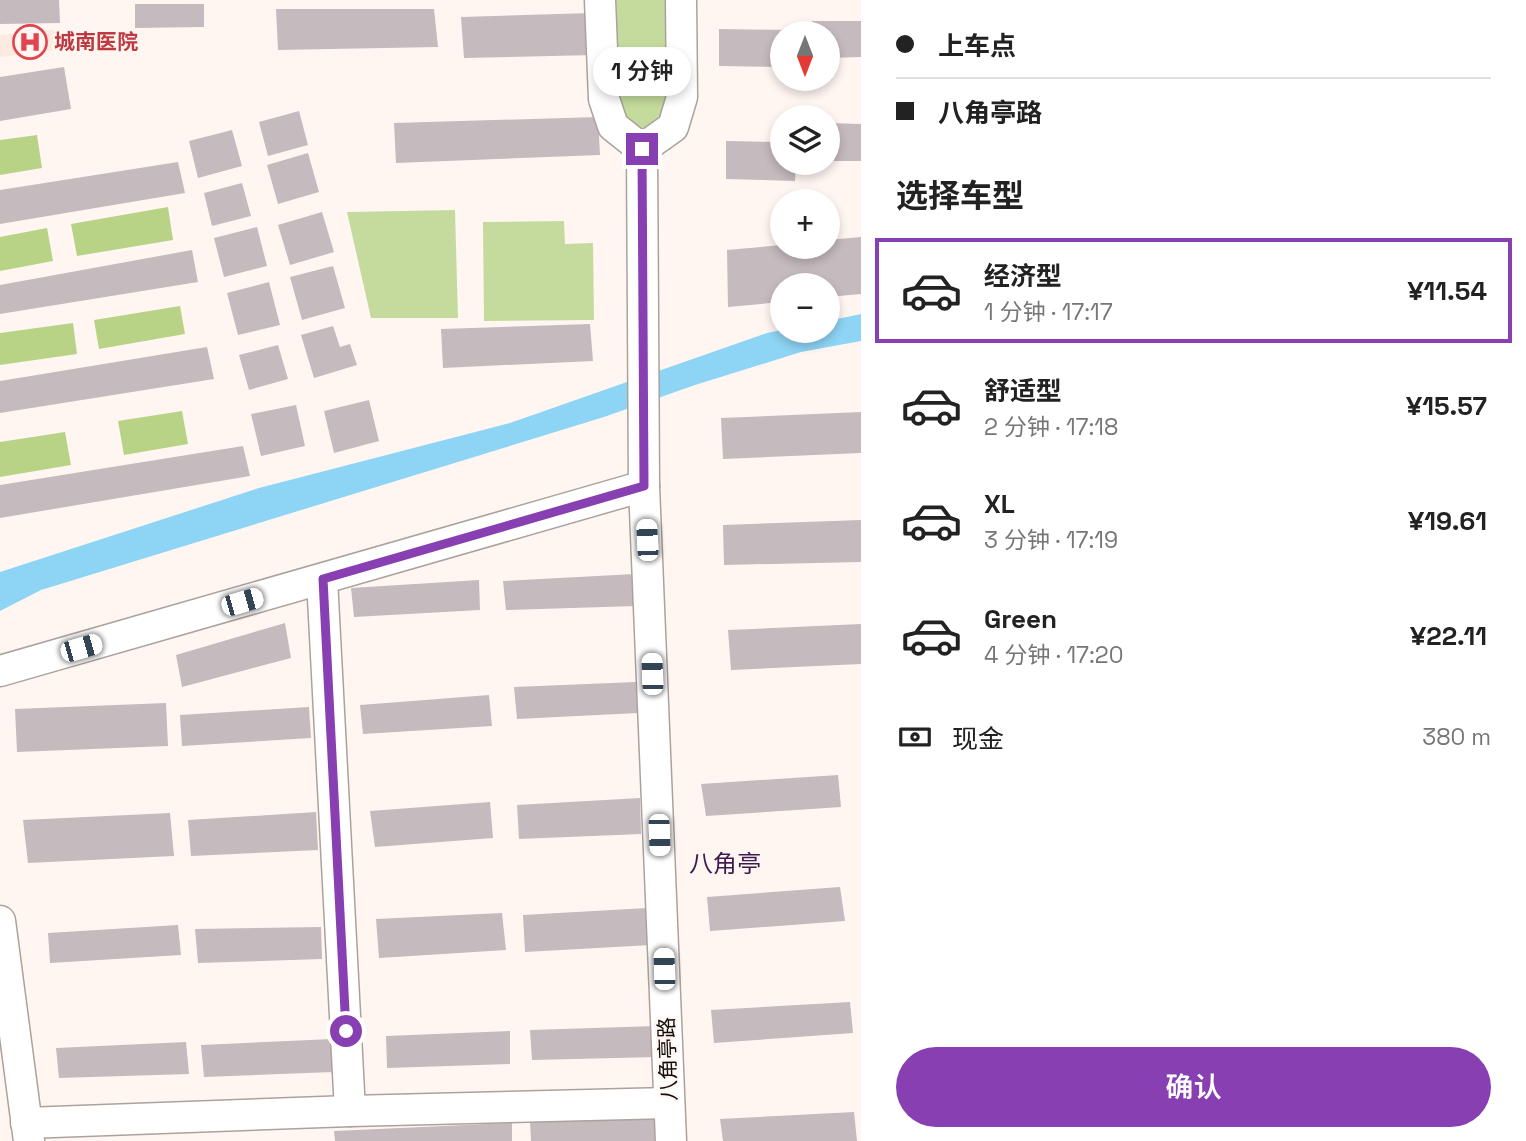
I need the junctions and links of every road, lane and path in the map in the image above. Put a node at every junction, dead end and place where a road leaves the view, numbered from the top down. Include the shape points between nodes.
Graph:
1 (600, 0) edge
2 (681, 0) edge
3 (642, 149) junction
4 (644, 486) junction
5 (323, 579) junction
6 (0, 671) edge
7 (0, 920) edge
8 (670, 1104) junction
9 (350, 1111) junction
10 (28, 1132) edge
11 (671, 1141) edge

1 - 3 street via 604,99 613,126
2 - 3 street via 682,97 673,127
3 - 4 street, 八角亭路
4 - 5 street
4 - 8 street, 八角亭路
5 - 6 street
5 - 9 street
7 - 10 street
8 - 9 street
8 - 11 street, 八角亭路
9 - 10 street

